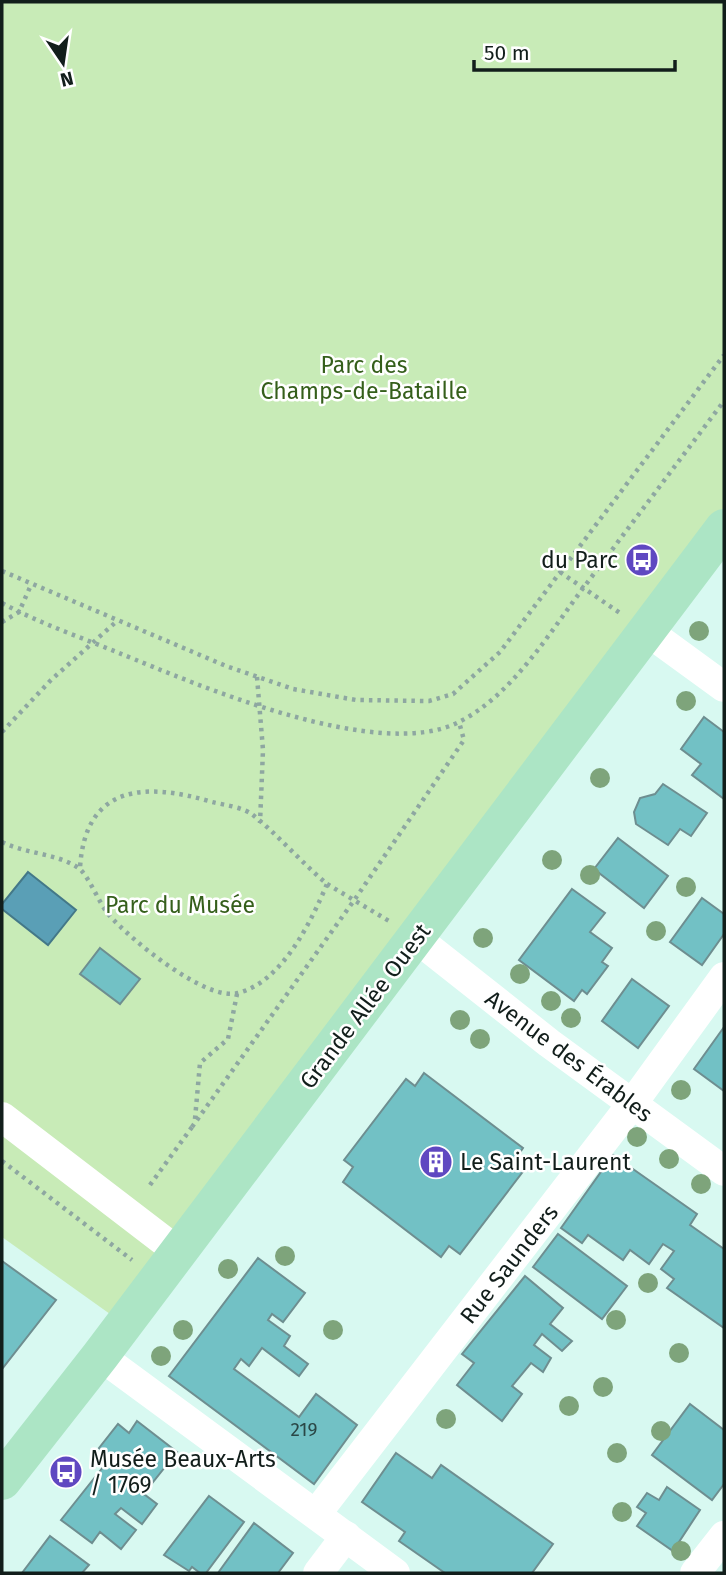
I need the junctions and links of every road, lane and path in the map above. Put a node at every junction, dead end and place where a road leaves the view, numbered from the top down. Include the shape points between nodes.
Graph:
1 (724, 355) edge
2 (724, 401) edge
3 (724, 528) edge
4 (2, 571) edge
5 (560, 572) junction
6 (31, 585) junction
7 (583, 588) junction
8 (2, 603) edge
9 (19, 612) junction
10 (117, 621) junction
11 (2, 622) edge
12 (647, 631) junction
13 (93, 642) junction
14 (257, 677) junction
15 (724, 687) edge
16 (258, 706) junction
17 (459, 722) junction
18 (2, 732) edge
19 (260, 823) junction
20 (2, 842) edge
21 (80, 868) junction
22 (327, 884) junction
23 (355, 900) junction
24 (416, 939) junction
25 (724, 977) edge
26 (237, 994) junction
27 (632, 1104) junction
28 (2, 1117) edge
29 (192, 1127) junction
30 (2, 1161) edge
31 (724, 1171) edge
32 (150, 1185) dead end
33 (177, 1251) junction
34 (132, 1260) dead end
35 (100, 1356) junction
36 (2, 1481) edge
37 (316, 1514) junction
38 (346, 1536) junction
39 (724, 1536) edge
40 (318, 1573) edge
41 (395, 1573) edge
42 (695, 1573) edge

1 - 5 path
2 - 7 path
3 - 12 main road, Grande Allée Ouest
4 - 6 path
5 - 7 path
5 - 14 path via 500,652 453,694 419,702 356,700 293,690
6 - 9 path
6 - 10 path
7 - 12 path
7 - 17 path via 502,689
8 - 9 path
9 - 11 path
9 - 13 path
10 - 13 path
10 - 14 path
12 - 15 street
12 - 24 main road, Grande Allée Ouest
13 - 16 path
13 - 18 path
14 - 16 path
16 - 17 path via 299,718 394,732 435,730
16 - 19 path via 263,750
17 - 23 path via 464,740
19 - 21 path via 251,813 190,795 151,789 125,795 106,806 91,823 82,839
19 - 22 path
20 - 21 path
21 - 26 path via 101,905 132,939 204,987
22 - 23 path
22 - 26 path via 277,967
23 - 24 path
23 - 29 path
24 - 27 street, Avenue des Érables
24 - 33 main road, Grande Allée Ouest
25 - 27 street, Rue Saunders
26 - 29 path via 228,1039 200,1063 198,1113
27 - 31 street, Avenue des Érables
27 - 37 street, Rue Saunders
28 - 33 street
29 - 32 path
30 - 34 path
33 - 35 main road, Grande Allée Ouest
35 - 36 main road, Grande Allée Ouest
35 - 37 street
37 - 38 street
38 - 40 street
38 - 41 street
39 - 42 street

